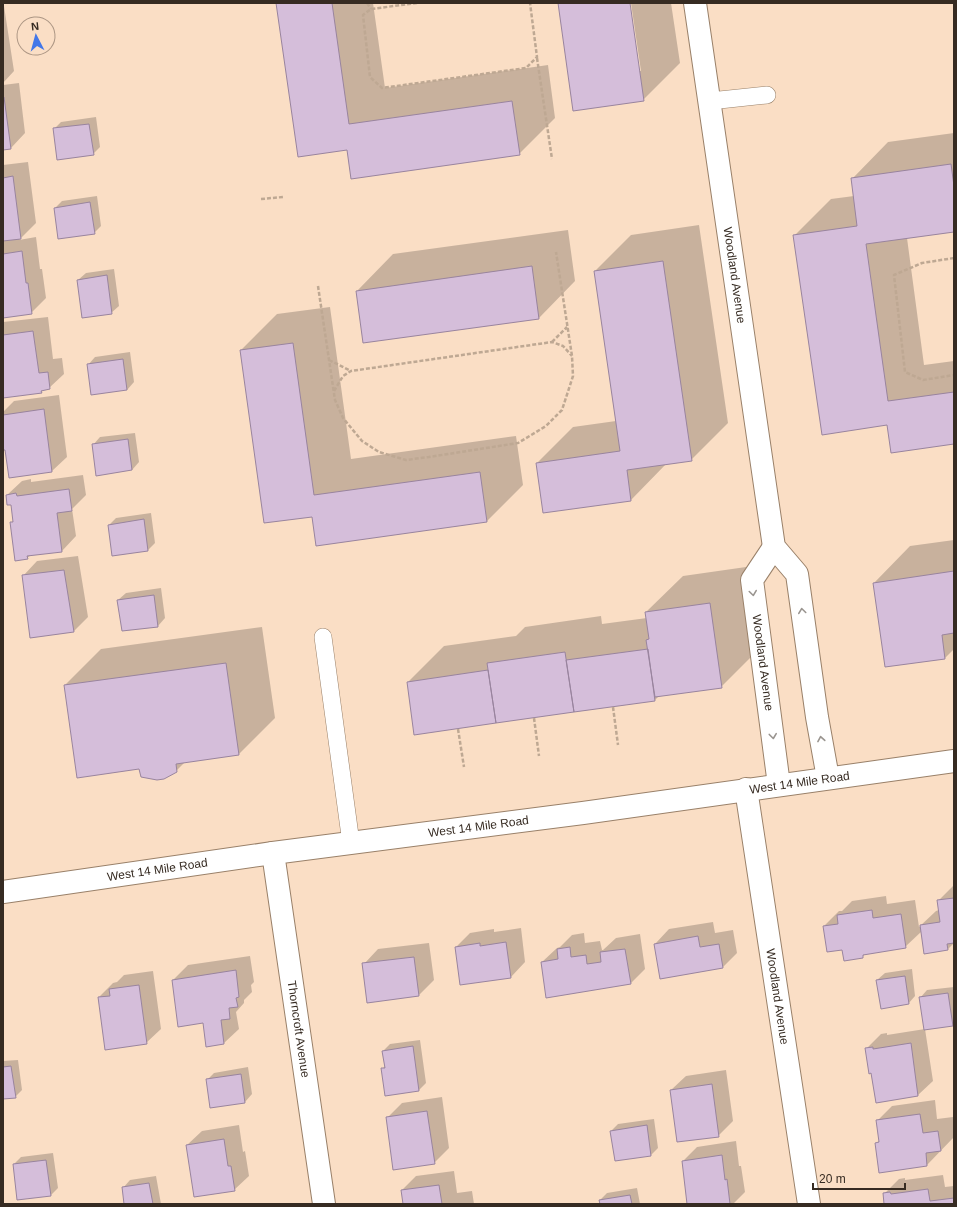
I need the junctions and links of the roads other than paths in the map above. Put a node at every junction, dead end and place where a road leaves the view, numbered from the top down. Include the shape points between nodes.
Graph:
1 (695, 3) edge
2 (767, 95) dead end
3 (710, 101) junction
4 (774, 547) junction
5 (323, 637) dead end
6 (954, 760) edge
7 (828, 778) junction
8 (779, 785) junction
9 (746, 789) junction
10 (351, 843) junction
11 (273, 854) junction
12 (3, 892) edge
13 (324, 1204) edge
14 (809, 1204) edge

1 - 3 street, Woodland Avenue
2 - 3 lane
3 - 4 street, Woodland Avenue
7 -> 4 street via 797,574
4 -> 8 street, Woodland Avenue via 752,580
5 - 10 lane
6 - 7 street, West 14 Mile Road
7 - 8 street, West 14 Mile Road
8 - 9 street, West 14 Mile Road
9 - 10 street, West 14 Mile Road
9 - 14 street, Woodland Avenue
10 - 11 street, West 14 Mile Road
11 - 12 street, West 14 Mile Road
11 - 13 street, Thorncroft Avenue

